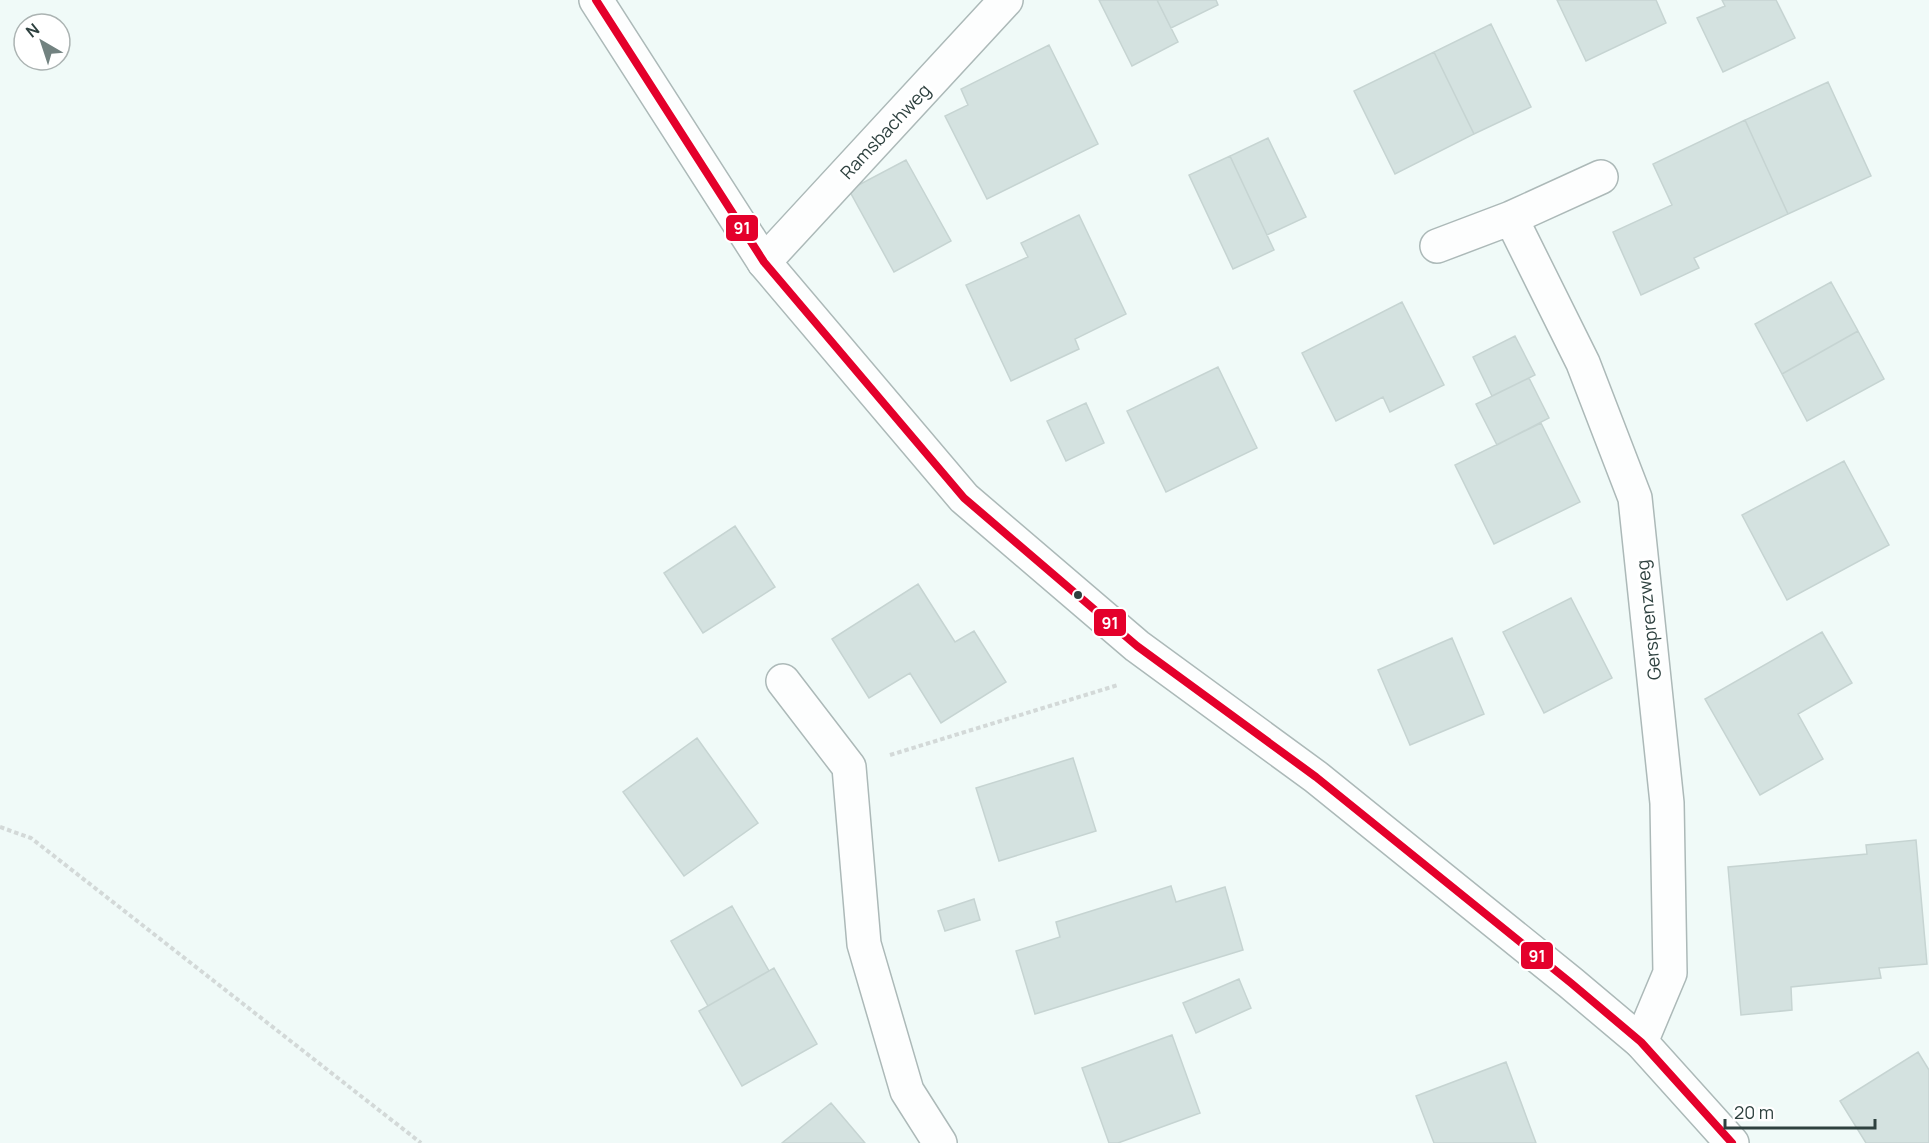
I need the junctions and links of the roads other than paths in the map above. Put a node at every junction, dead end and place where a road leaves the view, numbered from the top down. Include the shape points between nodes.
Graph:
1 (596, 0) edge
2 (1006, 0) edge
3 (1601, 177) dead end
4 (1511, 218) junction
5 (1437, 246) dead end
6 (764, 262) junction
7 (783, 681) dead end
8 (1641, 1042) junction
9 (940, 1143) edge
10 (1732, 1143) edge

1 - 6 street
2 - 6 street, Ramsbachweg
3 - 4 street
4 - 5 street
4 - 8 street, Gersprenzweg via 1583,363 1635,498 1667,803 1670,973
6 - 8 street via 964,498 1137,646 1316,777
7 - 9 street via 849,767 864,944 907,1091
8 - 10 street

